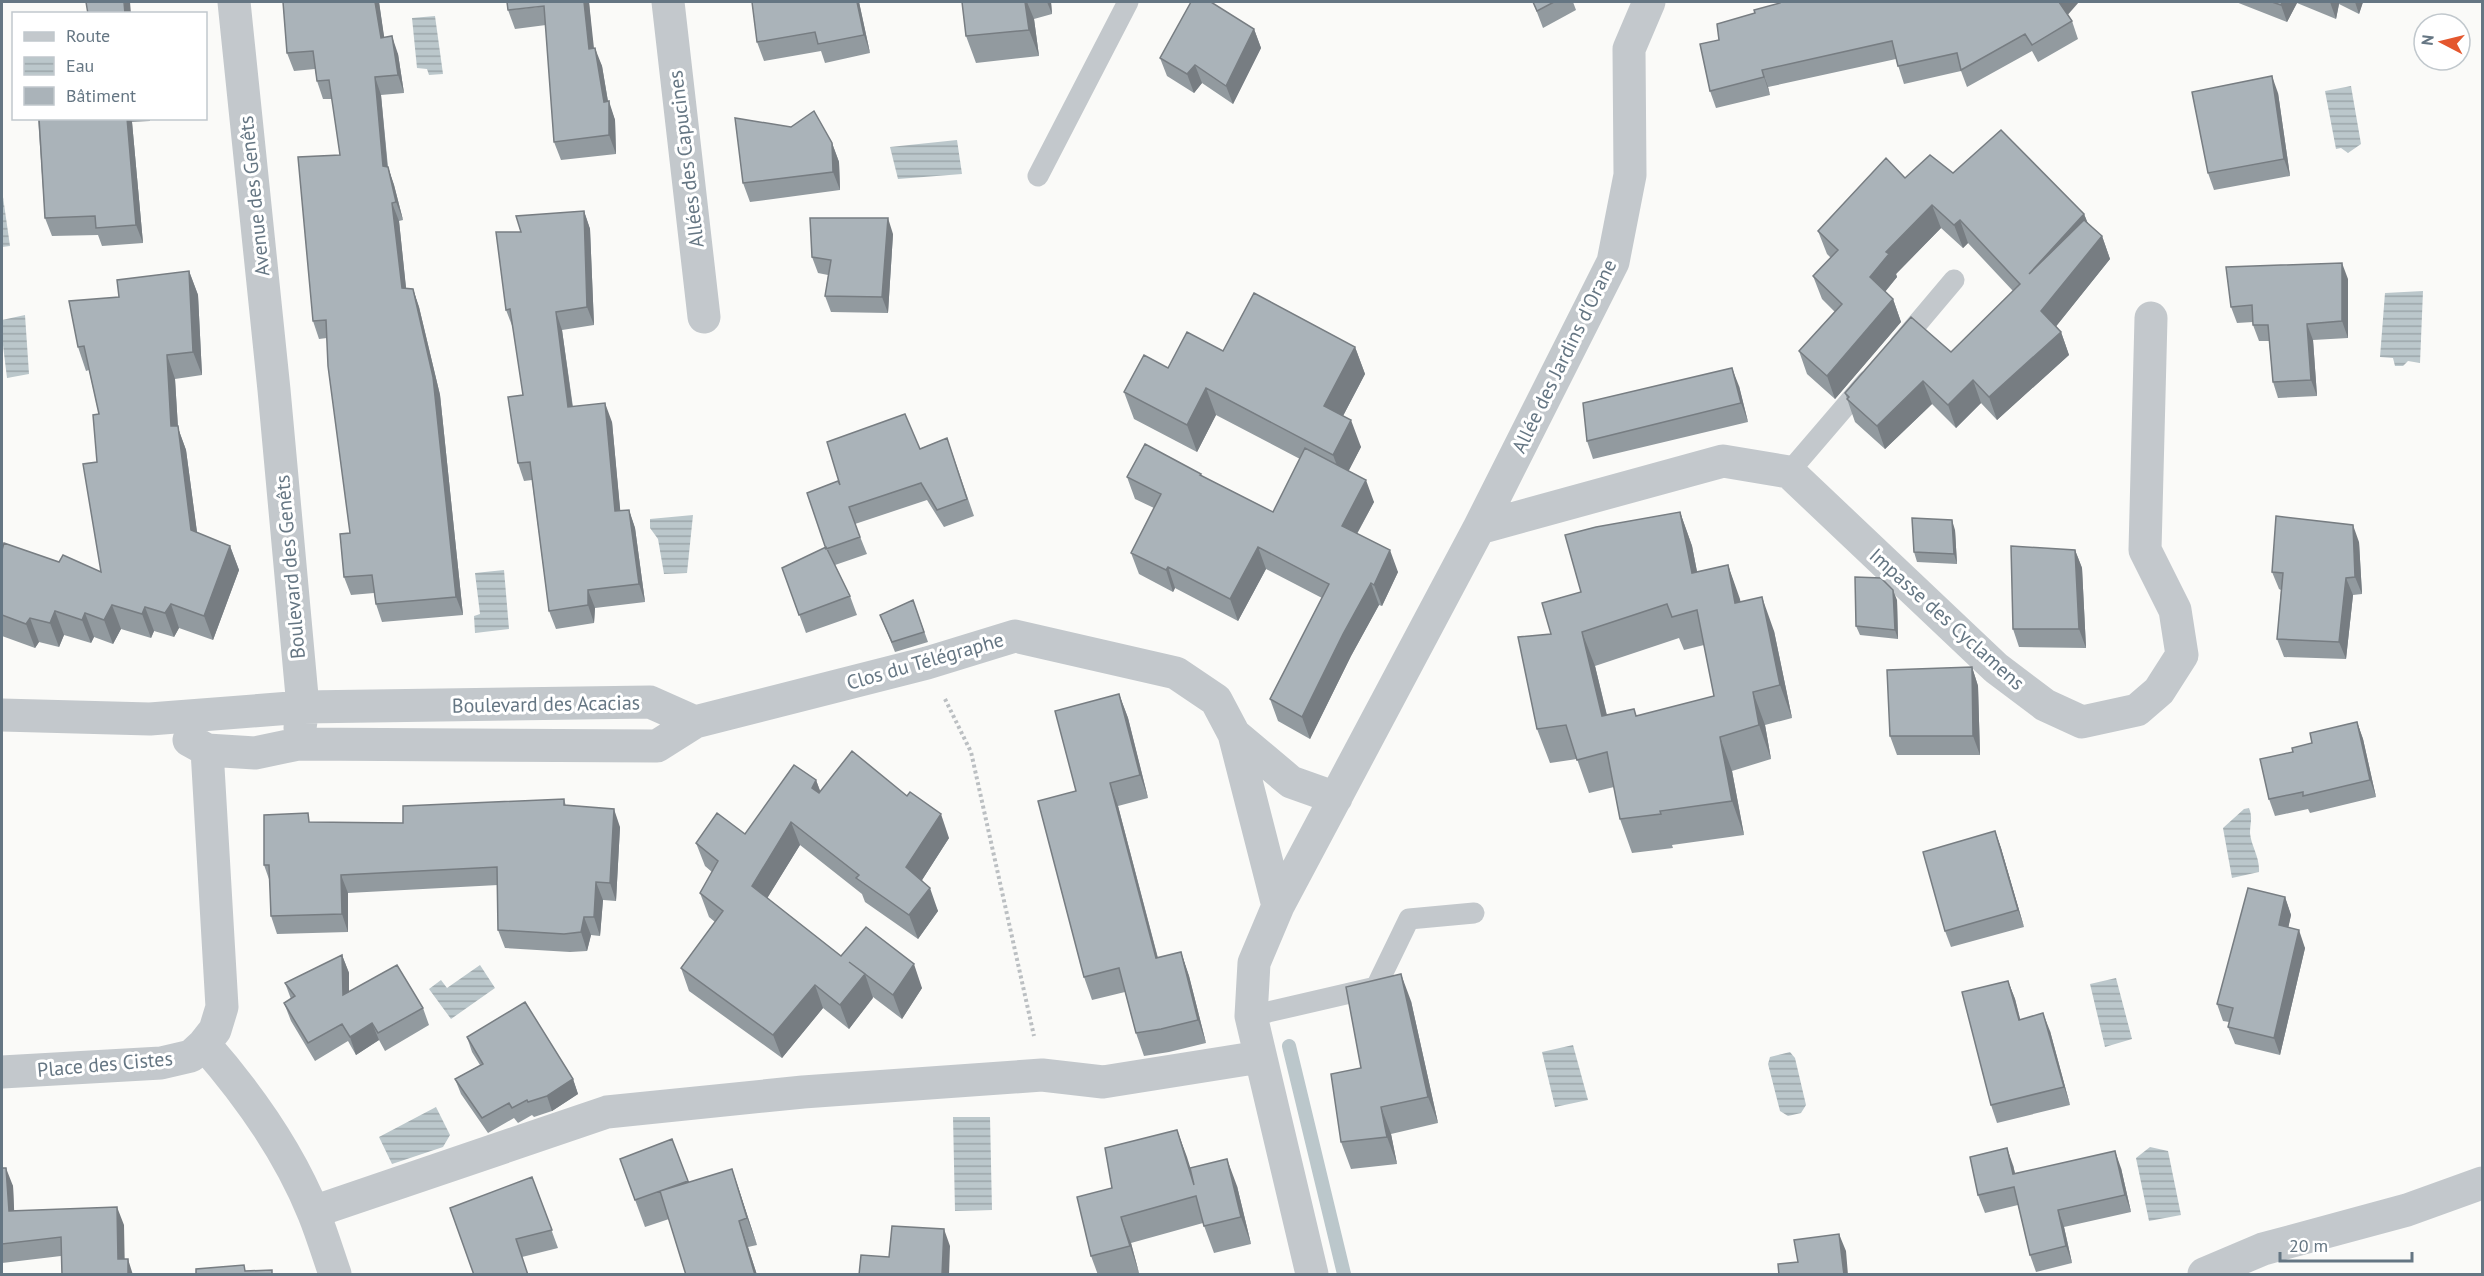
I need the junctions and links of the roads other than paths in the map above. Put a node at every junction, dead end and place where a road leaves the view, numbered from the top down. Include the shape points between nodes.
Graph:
1 (234, 2) edge
2 (668, 2) edge
3 (1128, 2) edge
4 (1649, 2) edge
5 (1038, 176) dead end
6 (1954, 280) dead end
7 (704, 317) dead end
8 (2151, 318) dead end
9 (274, 390) joint
10 (1790, 472) junction
11 (1479, 528) junction
12 (303, 707) junction
13 (2, 715) edge
14 (150, 719) junction
15 (695, 722) junction
16 (1234, 734) junction
17 (298, 744) junction
18 (207, 750) junction
19 (1336, 798) junction
20 (1278, 906) junction
21 (1474, 913) dead end
22 (1251, 1016) junction
23 (204, 1044) junction
24 (1260, 1057) junction
25 (2, 1072) edge
26 (2482, 1183) edge
27 (313, 1212) junction
28 (335, 1275) edge
29 (1312, 1275) edge
30 (2204, 1275) edge

1 - 9 street, Avenue des Genêts
2 - 7 street, Allées des Capucines
3 - 5 lane
4 - 11 street, Allée des Jardins d'Orane via 1629,49 1630,175 1612,262
6 - 10 lane
8 - 10 street, Impasse des Cyclamens via 2145,550 2175,610 2182,655 2159,691 2137,710 2082,722 2045,705 1996,668
9 - 12 street, Boulevard des Genêts
10 - 11 street via 1723,461
11 - 19 street, Allée des Jardins d'Orane
12 - 14 street, Boulevard des Acacias
12 - 15 street, Boulevard des Acacias via 650,702
12 - 17 street, Boulevard des Genêts
13 - 14 street, Boulevard des Acacias
14 - 18 street, Boulevard des Acacias
15 - 16 street, Clos du Télégraphe via 927,663 1015,636 1176,674 1216,700
15 - 17 street, Boulevard des Acacias via 657,746
16 - 19 street, Clos du Télégraphe via 1291,782
16 - 20 street, Clos du Télégraphe
17 - 18 street, Boulevard des Acacias via 255,753
18 - 23 street via 222,1006 215,1030
19 - 20 street, Allée des Jardins d'Orane
20 - 22 street, Allée des Jardins d'Orane via 1254,963
21 - 22 lane via 1409,919 1376,987
22 - 24 street, Allée des Jardins d'Orane
23 - 25 street, Place des Cistes via 191,1056 161,1063
23 - 27 street via 232,1076 281,1148
24 - 27 street via 1103,1082 1042,1075 803,1092 607,1112
24 - 29 street, Allée des Jardins d'Orane
26 - 30 street via 2407,1210 2263,1250
27 - 28 street

